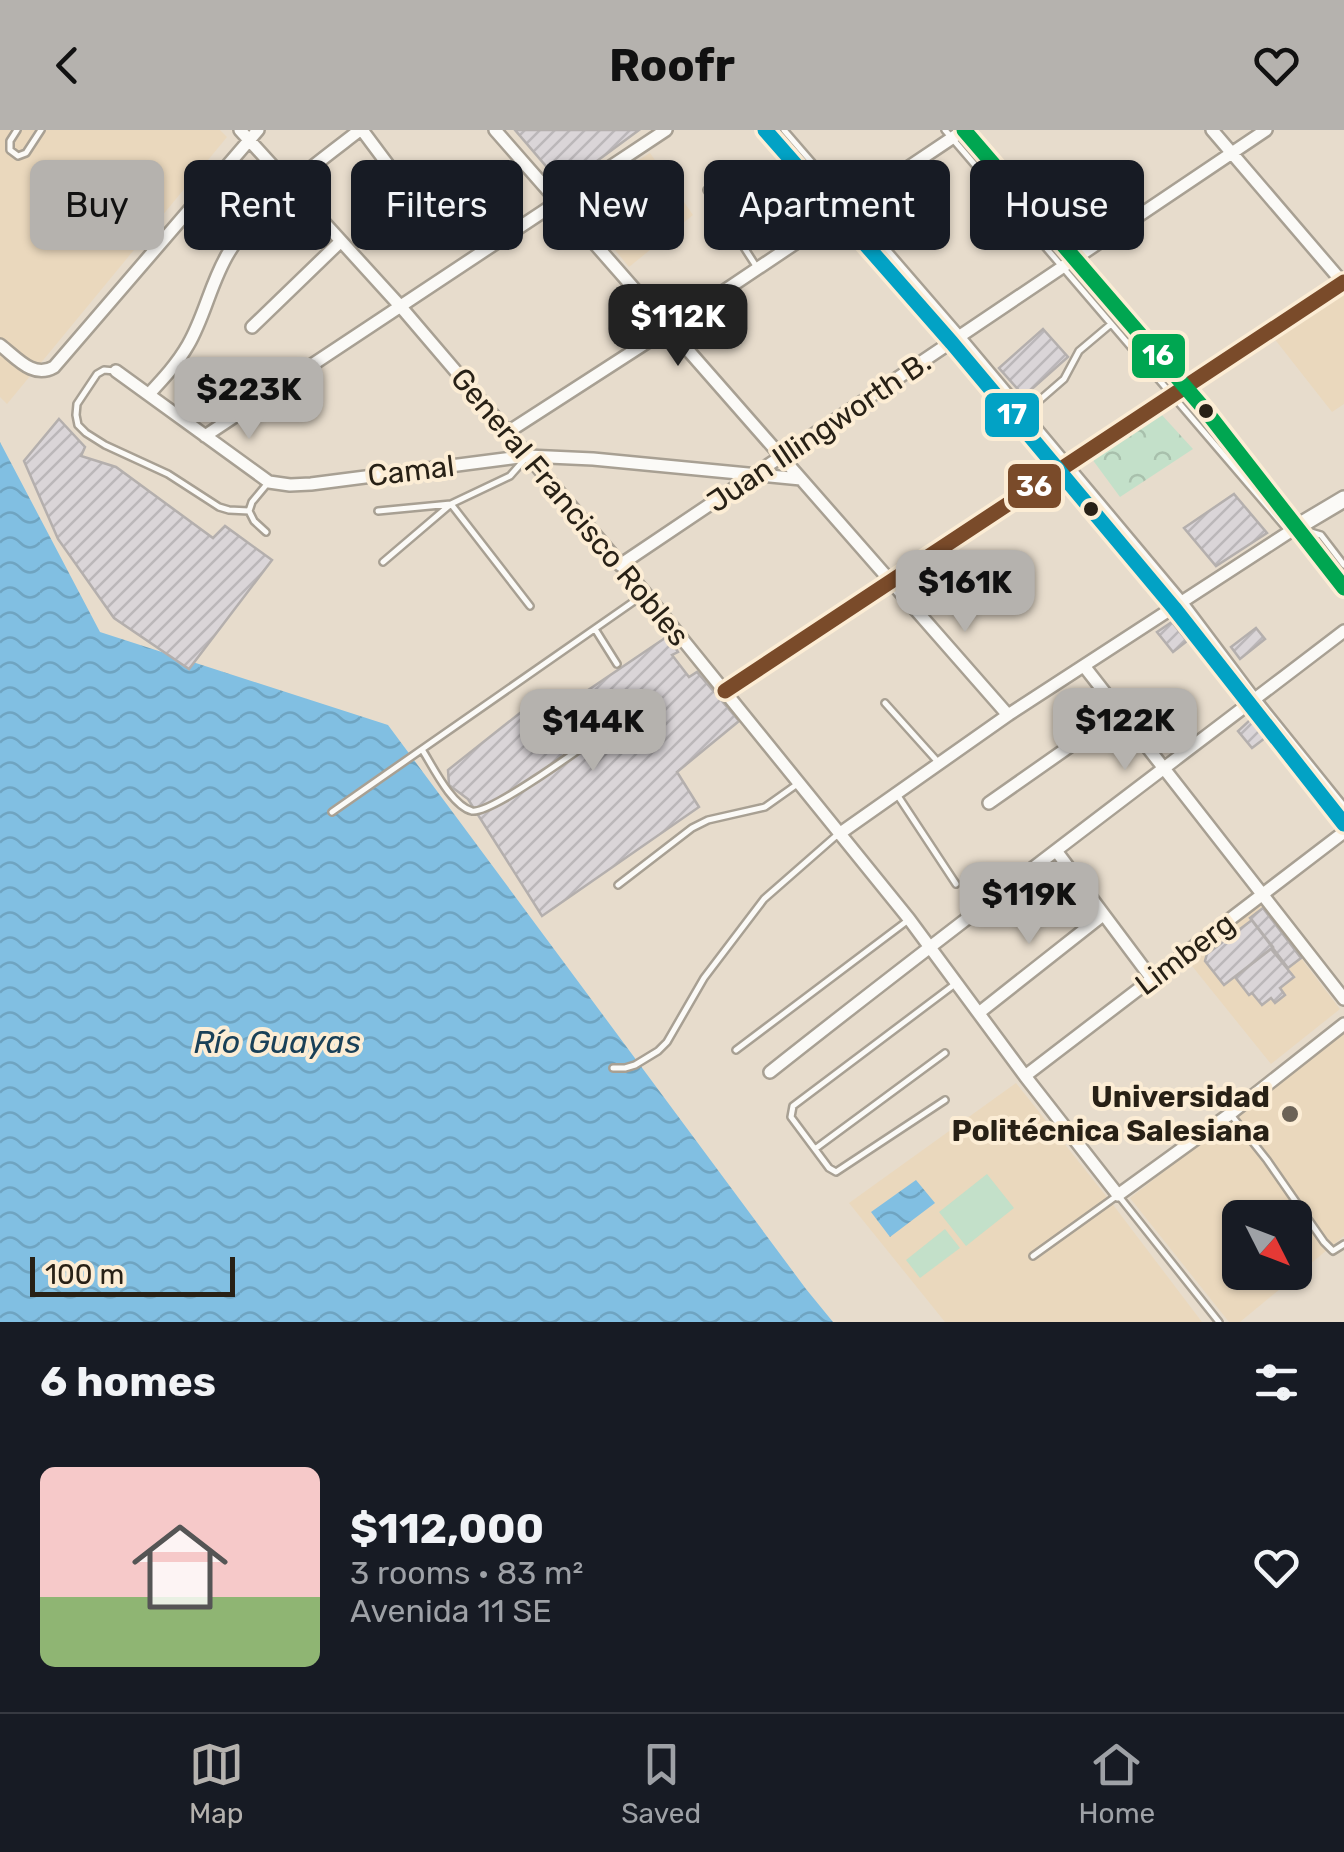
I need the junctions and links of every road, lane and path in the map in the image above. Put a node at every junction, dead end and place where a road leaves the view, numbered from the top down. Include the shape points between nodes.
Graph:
1 (17, 130) edge
2 (41, 130) edge
3 (361, 130) edge
4 (495, 130) edge
5 (666, 130) edge
6 (765, 130) edge
7 (784, 130) edge
8 (1212, 130) edge
9 (1266, 130) edge
10 (958, 132) edge
11 (249, 133) edge
12 (1233, 153) junction
13 (271, 160) edge
14 (322, 160) edge
15 (384, 160) edge
16 (620, 160) edge
17 (795, 160) edge
18 (806, 160) edge
19 (917, 160) edge
20 (543, 185) edge
21 (543, 211) edge
22 (331, 230) edge
23 (341, 241) junction
24 (230, 250) edge
25 (600, 250) edge
26 (746, 250) edge
27 (785, 250) edge
28 (879, 250) edge
29 (1068, 262) junction
30 (758, 268) junction
31 (1344, 283) edge
32 (401, 307) junction
33 (1117, 319) junction
34 (252, 327) dead end
35 (669, 328) junction
36 (957, 340) junction
37 (0, 346) edge
38 (116, 371) joint
39 (1179, 391) junction
40 (149, 394) junction
41 (1021, 415) junction
42 (508, 432) junction
43 (205, 436) junction
44 (528, 456) junction
45 (782, 458) junction
46 (1064, 467) junction
47 (754, 475) junction
48 (801, 479) junction
49 (269, 482) junction
50 (1344, 499) edge
51 (451, 504) junction
52 (249, 511) junction
53 (378, 511) dead end
54 (1297, 527) junction
55 (266, 532) dead end
56 (383, 562) dead end
57 (620, 565) junction
58 (1344, 565) edge
59 (890, 582) junction
60 (1344, 588) edge
61 (646, 593) junction
62 (1179, 604) junction
63 (530, 606) dead end
64 (595, 630) junction
65 (1344, 631) edge
66 (617, 664) dead end
67 (1084, 666) junction
68 (725, 691) junction
69 (1253, 701) junction
70 (885, 703) dead end
71 (1120, 711) junction
72 (632, 712) dead end
73 (1008, 715) junction
74 (423, 750) junction
75 (938, 762) junction
76 (1164, 769) junction
77 (798, 784) junction
78 (897, 793) junction
79 (990, 803) dead end
80 (1344, 806) edge
81 (332, 812) dead end
82 (1344, 828) edge
83 (839, 834) junction
84 (1057, 852) junction
85 (956, 884) dead end
86 (618, 886) dead end
87 (1262, 894) junction
88 (1103, 915) junction
89 (909, 919) junction
90 (930, 946) junction
91 (1152, 979) junction
92 (957, 982) junction
93 (1344, 999) edge
94 (980, 1012) junction
95 (1344, 1024) edge
96 (736, 1050) dead end
97 (945, 1053) dead end
98 (614, 1068) dead end
99 (770, 1072) dead end
100 (1025, 1076) junction
101 (945, 1100) dead end
102 (1230, 1114) junction
103 (815, 1150) junction
104 (1118, 1195) junction
105 (1344, 1244) edge
106 (1033, 1256) dead end
107 (1218, 1322) edge

1 - 2 lane via 9,145 18,156
3 - 14 street
3 - 15 street
4 - 20 street
5 - 16 street
6 - 17 main road
7 - 18 lane
8 - 12 street
9 - 12 street, Juan Illingworth B.
10 - 19 street
10 - 29 main road
11 - 13 street, General Francisco Robles
11 - 37 street via 54,367 34,371
12 - 29 street, Juan Illingworth B.
12 - 31 street
21 - 32 street
22 - 23 street, General Francisco Robles
23 - 32 street, General Francisco Robles
23 - 34 street
24 - 40 street via 190,343
25 - 35 street
26 - 30 lane
27 - 30 street
28 - 36 main road
29 - 33 main road
29 - 36 street, Juan Illingworth B.
30 - 35 street
31 - 39 street
32 - 42 street, General Francisco Robles
32 - 43 street
33 - 39 main road
33 - 41 lane
35 - 42 street
35 - 45 street
36 - 41 main road
36 - 45 street, Juan Illingworth B.
38 - 40 street
38 - 52 lane via 97,374 77,404 78,425 219,507
39 - 46 street
39 - 54 main road
40 - 43 street
41 - 46 main road
42 - 44 street, General Francisco Robles
43 - 49 street
44 - 47 street, Camal
44 - 49 street, Camal via 311,484
44 - 51 lane via 510,476
44 - 57 street, General Francisco Robles
45 - 47 street, Juan Illingworth B.
45 - 48 street
46 - 59 street
46 - 62 main road
47 - 48 street, Camal
47 - 57 street, Juan Illingworth B.
48 - 59 street
49 - 52 lane
50 - 54 main road
51 - 53 lane
51 - 56 lane
51 - 63 lane
52 - 55 lane
54 - 58 lane via 1321,535
54 - 60 main road
54 - 62 street
57 - 61 street, General Francisco Robles
59 - 68 street
59 - 73 street
61 - 64 lane
61 - 68 street, General Francisco Robles
62 - 67 street
62 - 69 main road
64 - 66 lane
64 - 74 lane
65 - 69 street
67 - 71 street
67 - 73 street
68 - 77 street, General Francisco Robles
69 - 76 street
69 - 80 lane
69 - 82 main road
70 - 75 lane
71 - 76 street
71 - 79 street
72 - 74 lane via 479,811 458,802
73 - 75 street
74 - 81 lane
75 - 78 street
76 - 84 street
76 - 87 street
77 - 83 street, General Francisco Robles
77 - 86 lane via 765,807 692,828
78 - 83 street
78 - 85 lane
82 - 87 street, Limberg
83 - 89 street, General Francisco Robles
83 - 98 lane via 764,899 704,978 667,1042 635,1064
84 - 88 street
84 - 90 street
87 - 91 street, Limberg
87 - 93 street
88 - 91 street
88 - 94 street
89 - 90 street, General Francisco Robles
89 - 96 lane
90 - 92 street, General Francisco Robles
90 - 99 street
91 - 100 street, Limberg
92 - 94 street, General Francisco Robles
92 - 103 lane via 793,1106 791,1117
94 - 100 street, General Francisco Robles
95 - 102 street
97 - 103 lane
100 - 104 street, General Francisco Robles
101 - 103 lane via 836,1172
102 - 104 street
102 - 105 lane via 1324,1242 1333,1251
104 - 106 lane
104 - 107 lane, General Francisco Robles

